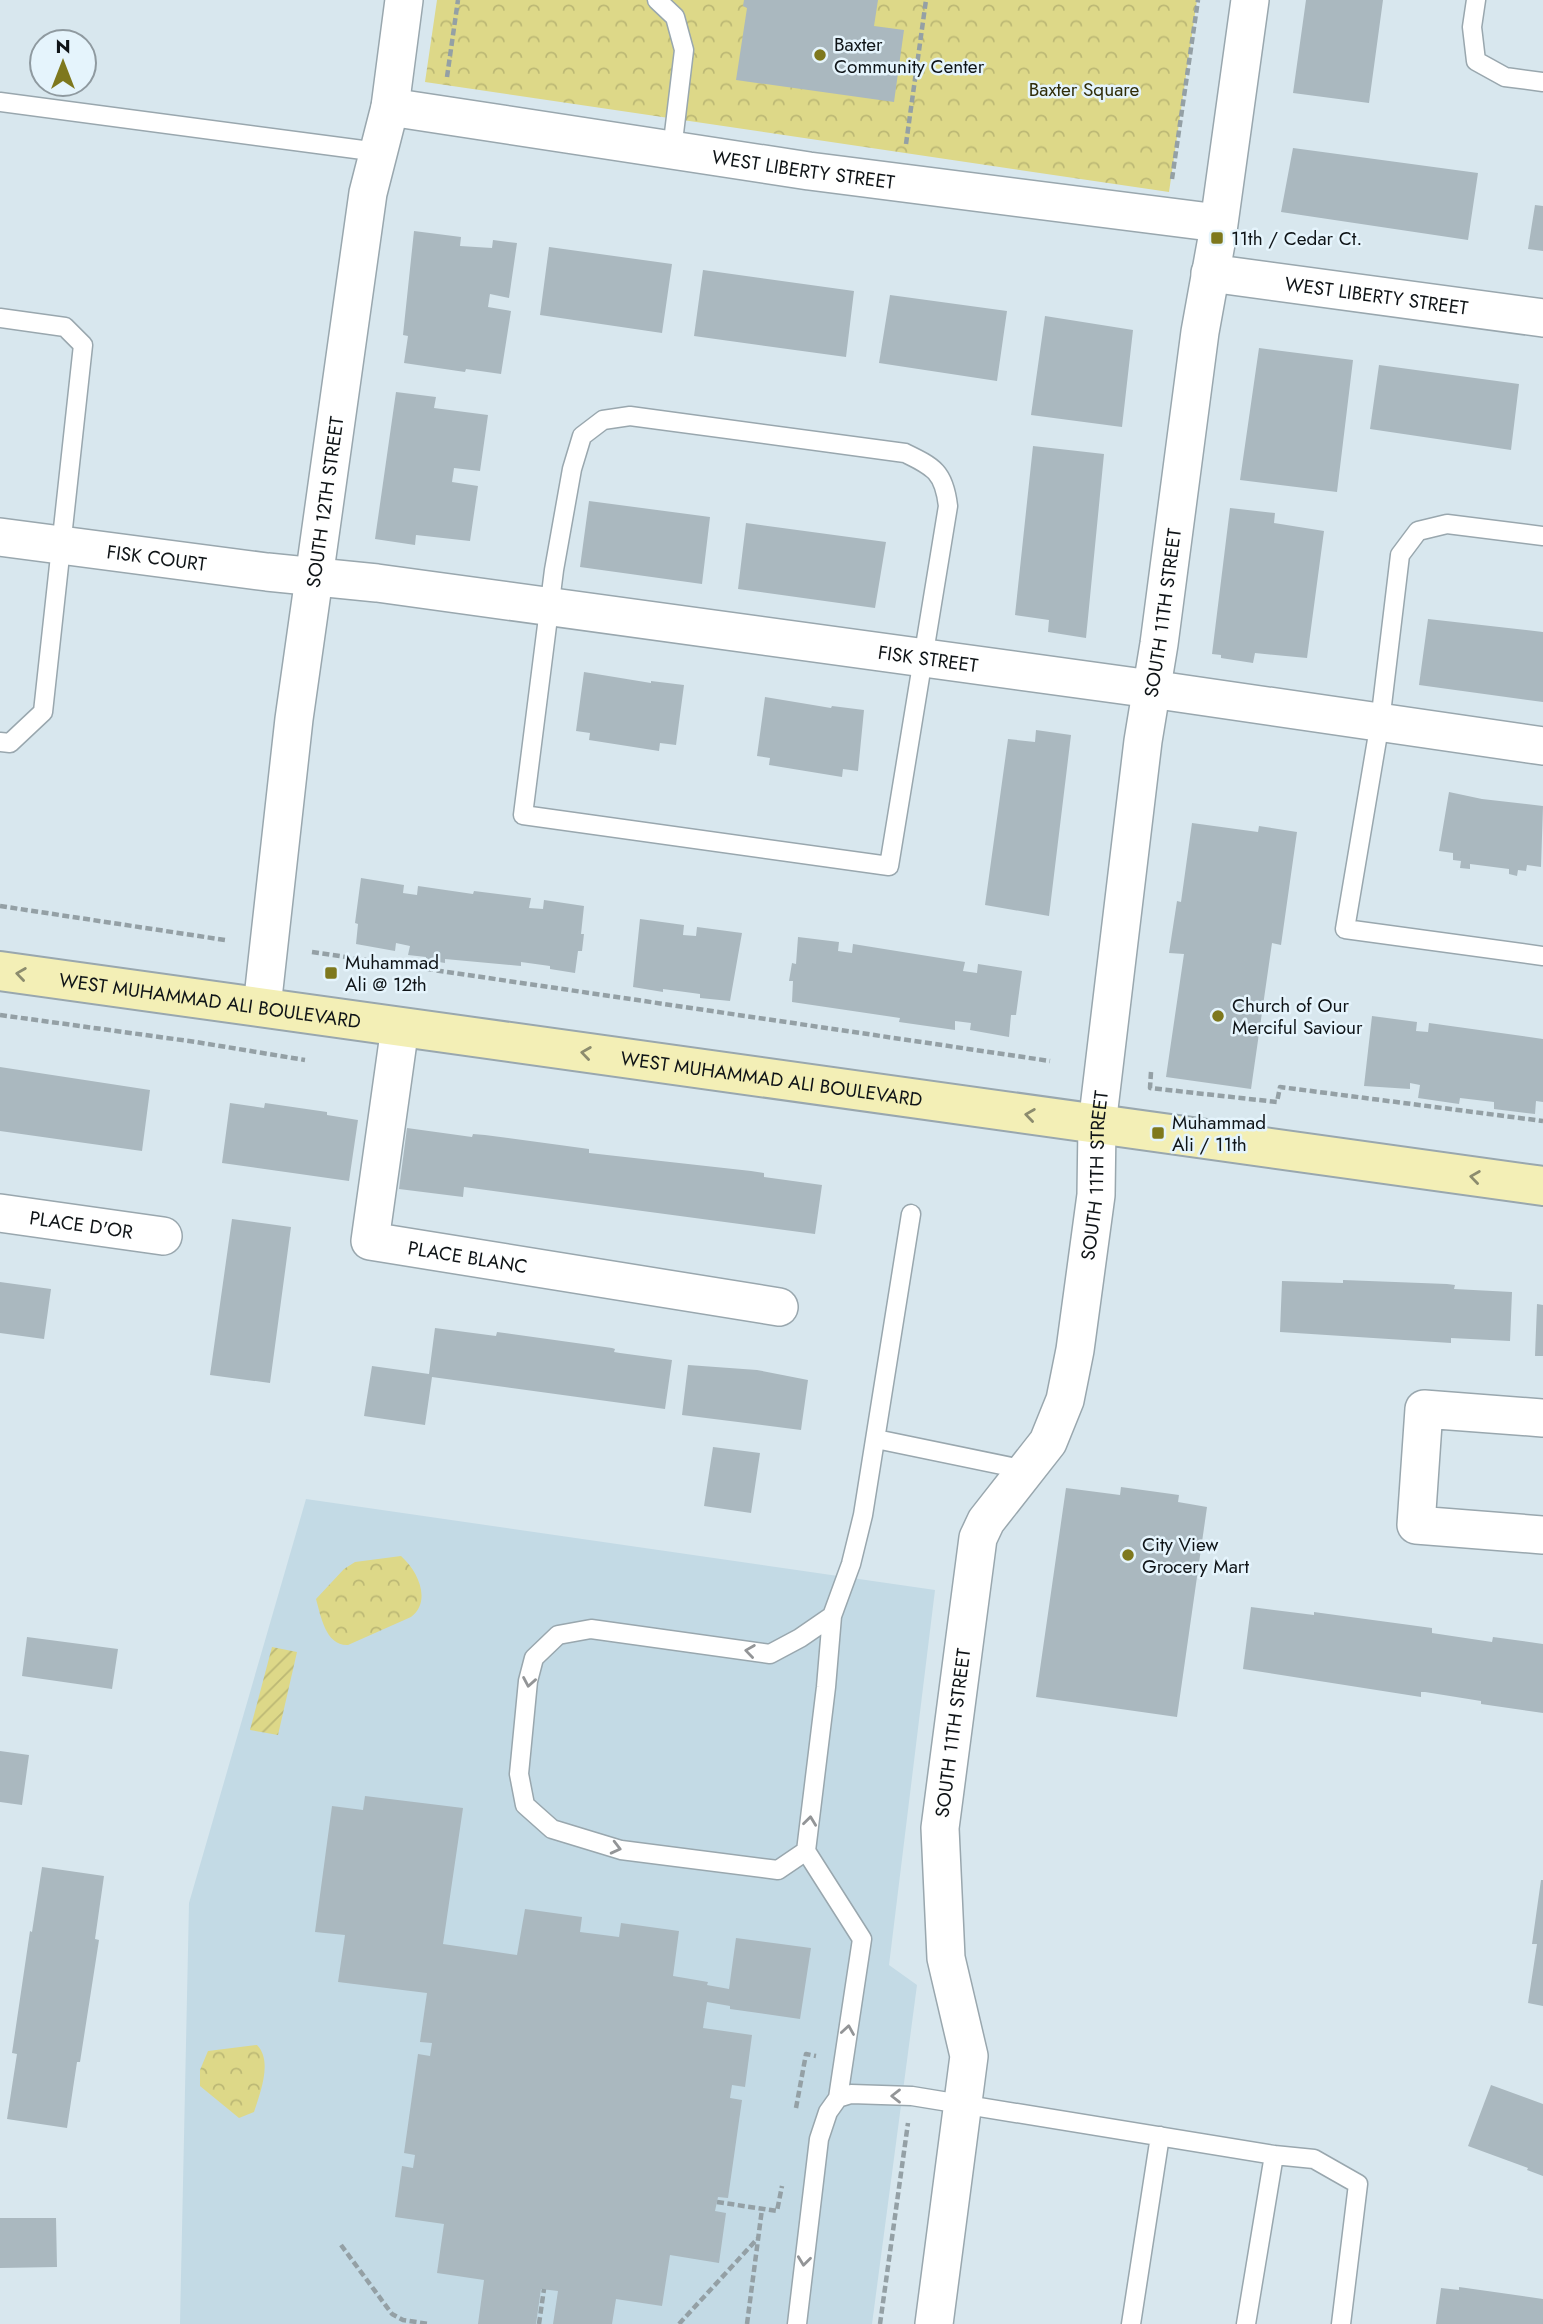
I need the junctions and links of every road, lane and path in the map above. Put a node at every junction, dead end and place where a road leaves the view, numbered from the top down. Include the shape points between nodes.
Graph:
1 (404, 0) edge
2 (657, 0) edge
3 (926, 0) edge
4 (1198, 0) edge
5 (1250, 0) edge
6 (1476, 0) edge
7 (1543, 82) edge
8 (0, 102) edge
9 (390, 107) junction
10 (672, 150) junction
11 (378, 152) junction
12 (905, 152) dead end
13 (1170, 190) dead end
14 (1219, 223) junction
15 (1210, 273) junction
16 (0, 318) edge
17 (1543, 318) edge
18 (1543, 536) edge
19 (0, 537) edge
20 (62, 545) junction
21 (314, 578) junction
22 (549, 607) junction
23 (924, 659) junction
24 (1151, 689) junction
25 (1380, 722) junction
26 (0, 742) edge
27 (1543, 746) edge
28 (0, 906) edge
29 (225, 940) dead end
30 (312, 952) dead end
31 (1543, 956) edge
32 (0, 971) edge
33 (262, 1007) junction
34 (0, 1015) edge
35 (400, 1027) junction
36 (305, 1060) dead end
37 (1050, 1060) dead end
38 (1151, 1072) dead end
39 (1543, 1121) edge
40 (1097, 1125) junction
41 (1543, 1186) edge
42 (0, 1213) edge
43 (911, 1214) dead end
44 (163, 1236) dead end
45 (779, 1307) dead end
46 (1543, 1418) edge
47 (876, 1439) junction
48 (1026, 1470) junction
49 (1543, 1535) edge
50 (832, 1616) junction
51 (806, 1851) junction
52 (912, 2096) junction
53 (838, 2098) junction
54 (964, 2103) junction
55 (1160, 2136) junction
56 (1274, 2155) junction
57 (762, 2209) dead end
58 (759, 2237) junction
59 (341, 2245) dead end
60 (544, 2290) dead end
61 (429, 2324) edge
62 (539, 2324) edge
63 (678, 2324) edge
64 (747, 2324) edge
65 (797, 2324) edge
66 (880, 2324) edge
67 (934, 2324) edge
68 (1131, 2324) edge
69 (1245, 2324) edge
70 (1341, 2324) edge

1 - 9 street, SOUTH 12TH STREET
2 - 10 lane via 675,17 684,50
3 - 12 path
4 - 13 path
5 - 14 street, SOUTH 11TH STREET
6 - 7 lane via 1472,27 1476,61 1505,77
8 - 11 lane
9 - 10 street, WEST LIBERTY STREET
9 - 11 street, SOUTH 12TH STREET
10 - 14 street, WEST LIBERTY STREET
11 - 21 street, SOUTH 12TH STREET via 368,193
14 - 15 street, SOUTH 11TH STREET
15 - 17 street, WEST LIBERTY STREET
15 - 24 street, SOUTH 11TH STREET
16 - 20 lane via 65,327 83,345
18 - 25 lane via 1447,524 1418,531 1400,555
19 - 20 street, FISK COURT
20 - 21 street, FISK COURT
20 - 26 lane via 43,712 10,743
21 - 22 street, FISK STREET
21 - 33 street, SOUTH 12TH STREET
22 - 23 street, FISK STREET
22 - 23 lane via 572,469 582,436 603,420 630,416 771,433 905,453 931,465 946,486 948,506
22 - 23 lane via 523,815 889,866
23 - 24 street, FISK STREET
24 - 25 street, FISK STREET
24 - 40 street, SOUTH 11TH STREET
25 - 27 street, FISK STREET
25 - 31 lane via 1345,929
28 - 29 path
30 - 37 path
33 -> 32 main road, WEST MUHAMMAD ALI BOULEVARD
33 - 35 main road, WEST MUHAMMAD ALI BOULEVARD
34 - 36 path
40 -> 35 main road, WEST MUHAMMAD ALI BOULEVARD
35 - 45 street, PLACE BLANC via 370,1241
38 - 39 path via 1150,1088 1277,1102 1280,1087
41 -> 40 main road, WEST MUHAMMAD ALI BOULEVARD
40 - 48 street, SOUTH 11TH STREET via 1096,1195 1065,1400 1048,1442
42 - 44 street, PLACE D'OR
43 - 47 lane
46 - 49 street via 1424,1409 1416,1525
47 - 48 lane
47 - 50 lane via 854,1552
48 - 54 street, SOUTH 11TH STREET via 978,1538 940,1828 946,1958 969,2056
51 -> 50 lane
50 -> 51 lane via 770,1654 591,1629 558,1635 534,1658 528,1681 519,1774 525,1805 552,1829 621,1850 778,1870
53 -> 51 lane via 862,1939
52 -> 53 lane via 851,2094
52 - 54 lane
52 - 66 path
53 -> 65 lane via 819,2139
54 - 55 lane
54 - 67 street, SOUTH 11TH STREET
55 - 56 lane
55 - 68 lane
56 - 69 lane
56 - 70 lane via 1314,2159 1358,2184
57 - 58 path
58 - 63 path
58 - 64 path
59 - 61 path via 392,2314
60 - 62 path

